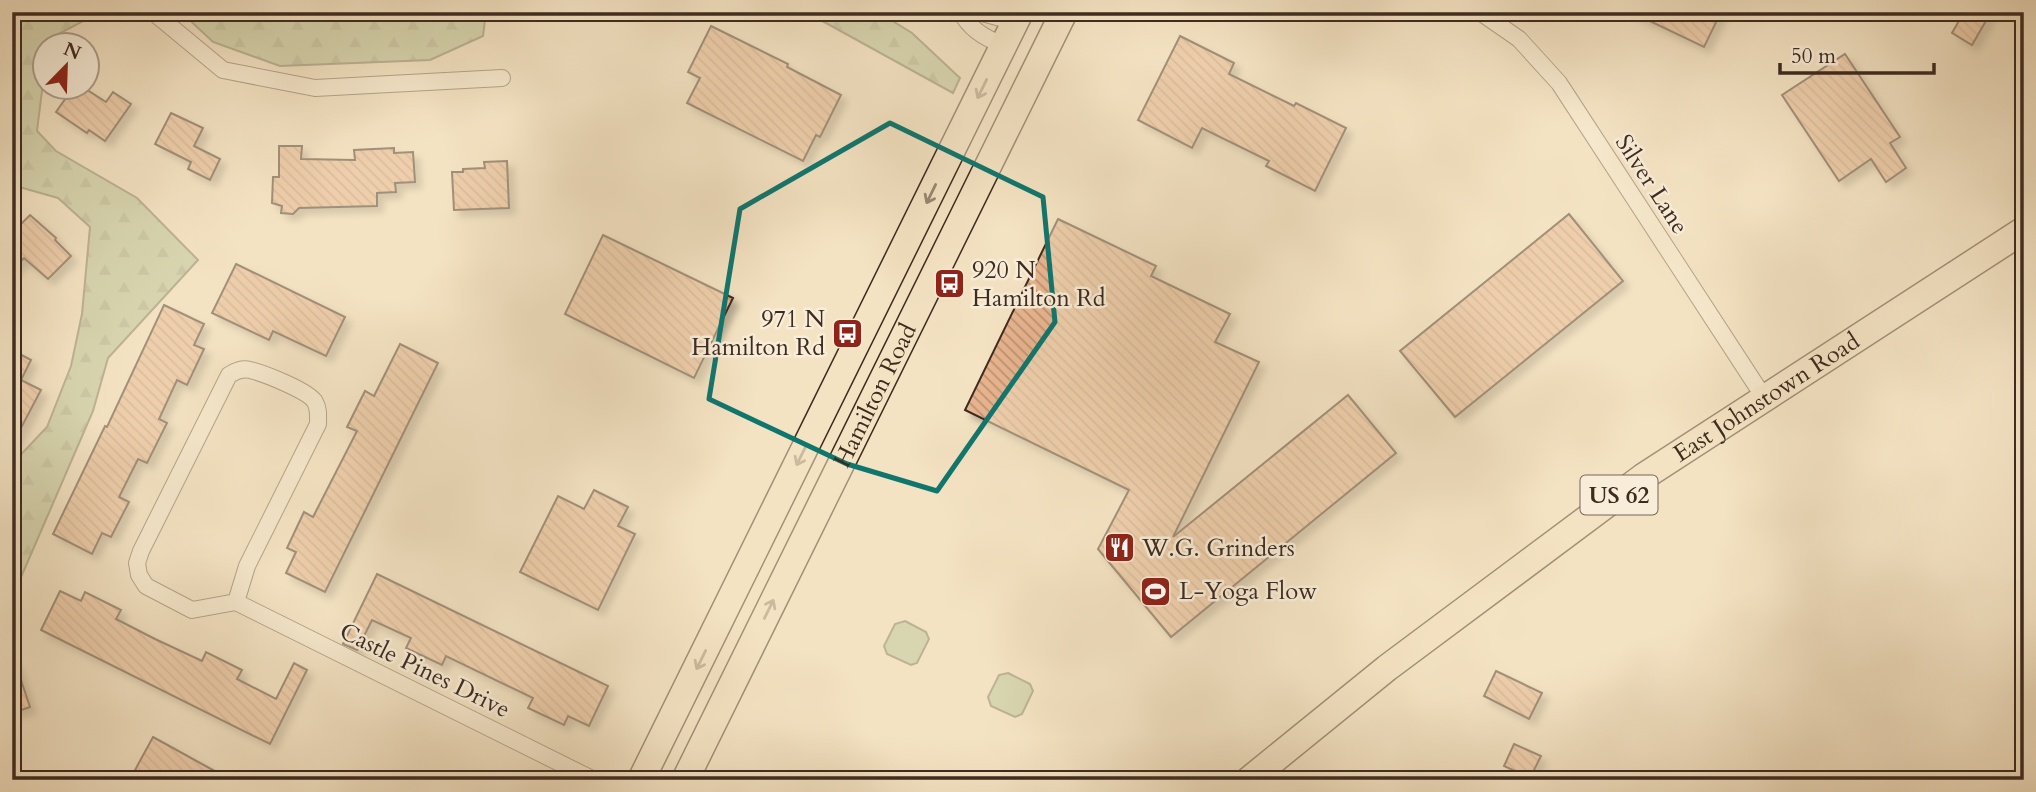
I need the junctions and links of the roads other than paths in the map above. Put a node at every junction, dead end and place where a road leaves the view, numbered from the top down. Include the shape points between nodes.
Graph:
1 (153, 12) edge
2 (961, 12) edge
3 (979, 12) edge
4 (1064, 12) edge
5 (1481, 12) edge
6 (1013, 26) edge
7 (502, 78) dead end
8 (2024, 230) edge
9 (1765, 398) junction
10 (236, 602) junction
11 (594, 780) edge
12 (641, 780) edge
13 (685, 780) edge
14 (1249, 780) edge

1 - 7 street via 223,70 315,88
2 - 6 street via 985,39
3 - 6 street
13 -> 4 main road, Hamilton Road
5 - 9 street, Silver Lane via 1519,39 1559,83
6 -> 12 main road, Hamilton Road
8 - 9 main road, East Johnstown Road / US 62
9 - 14 main road, East Johnstown Road / US 62 via 1643,477 1387,668
10 - 10 street via 247,566 318,424 319,412 307,394 249,369 229,375 137,563 146,586 192,610
10 - 11 street, Castle Pines Drive

